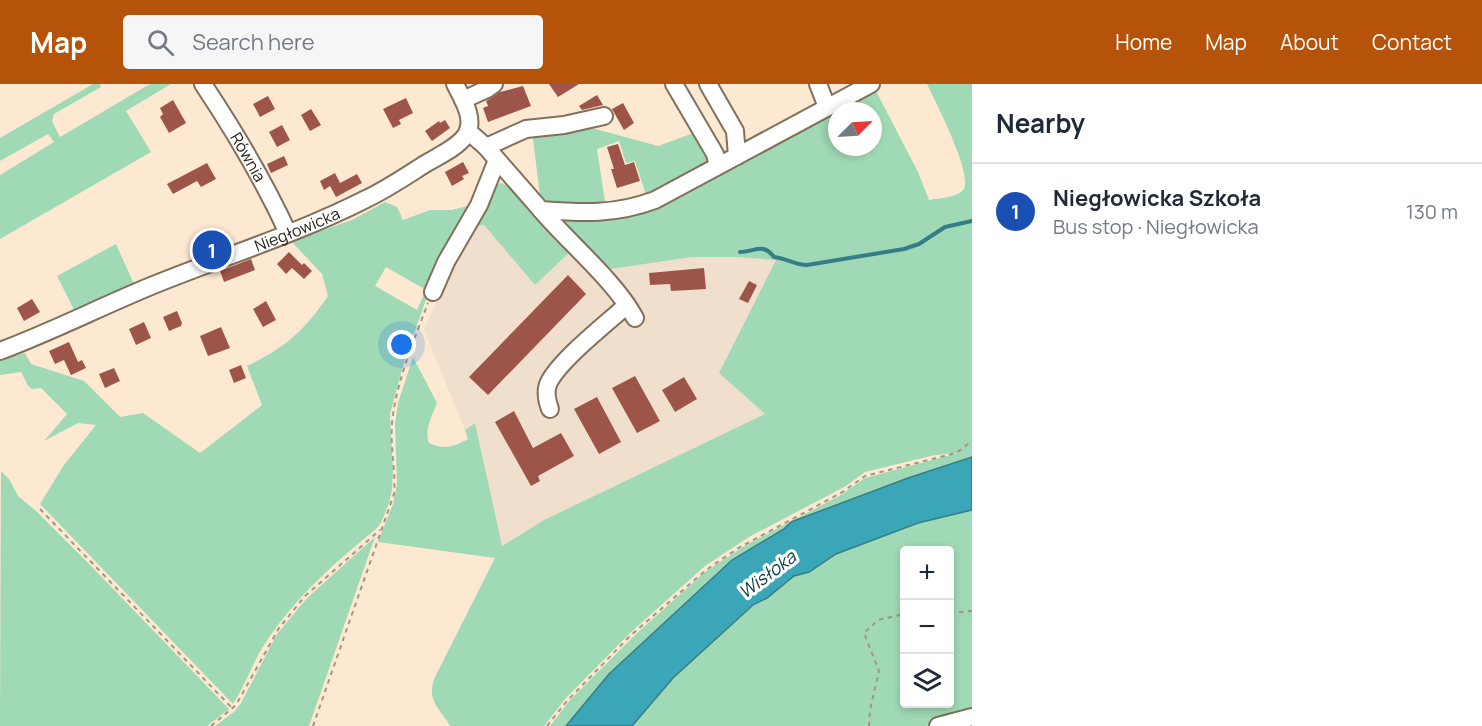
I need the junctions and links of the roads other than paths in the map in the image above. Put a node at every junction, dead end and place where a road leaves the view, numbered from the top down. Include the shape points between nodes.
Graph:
1 (203, 84) edge
2 (455, 84) edge
3 (494, 84) edge
4 (674, 84) edge
5 (708, 84) edge
6 (818, 84) edge
7 (871, 84) edge
8 (463, 100) junction
9 (827, 107) junction
10 (603, 116) dead end
11 (468, 131) junction
12 (486, 147) junction
13 (737, 156) junction
14 (497, 160) junction
15 (718, 166) junction
16 (541, 210) junction
17 (288, 233) junction
18 (433, 292) road end
19 (0, 351) edge
20 (550, 409) dead end
21 (972, 717) edge
22 (938, 726) edge

1 - 17 street, Równia via 269,192
2 - 8 street
3 - 8 street
4 - 15 street via 715,154
5 - 13 street via 735,131
6 - 9 street
7 - 9 street
8 - 11 street via 469,118
9 - 13 street
10 - 12 street via 526,129
11 - 12 street
11 - 17 street, Niegłowicka via 454,145 368,198
12 - 14 street
13 - 15 street
14 - 16 street
14 - 18 street via 479,206
15 - 16 street via 656,200 622,210
16 - 20 street via 631,312 581,347 553,376 547,390
17 - 19 street, Niegłowicka via 188,270
21 - 22 street

